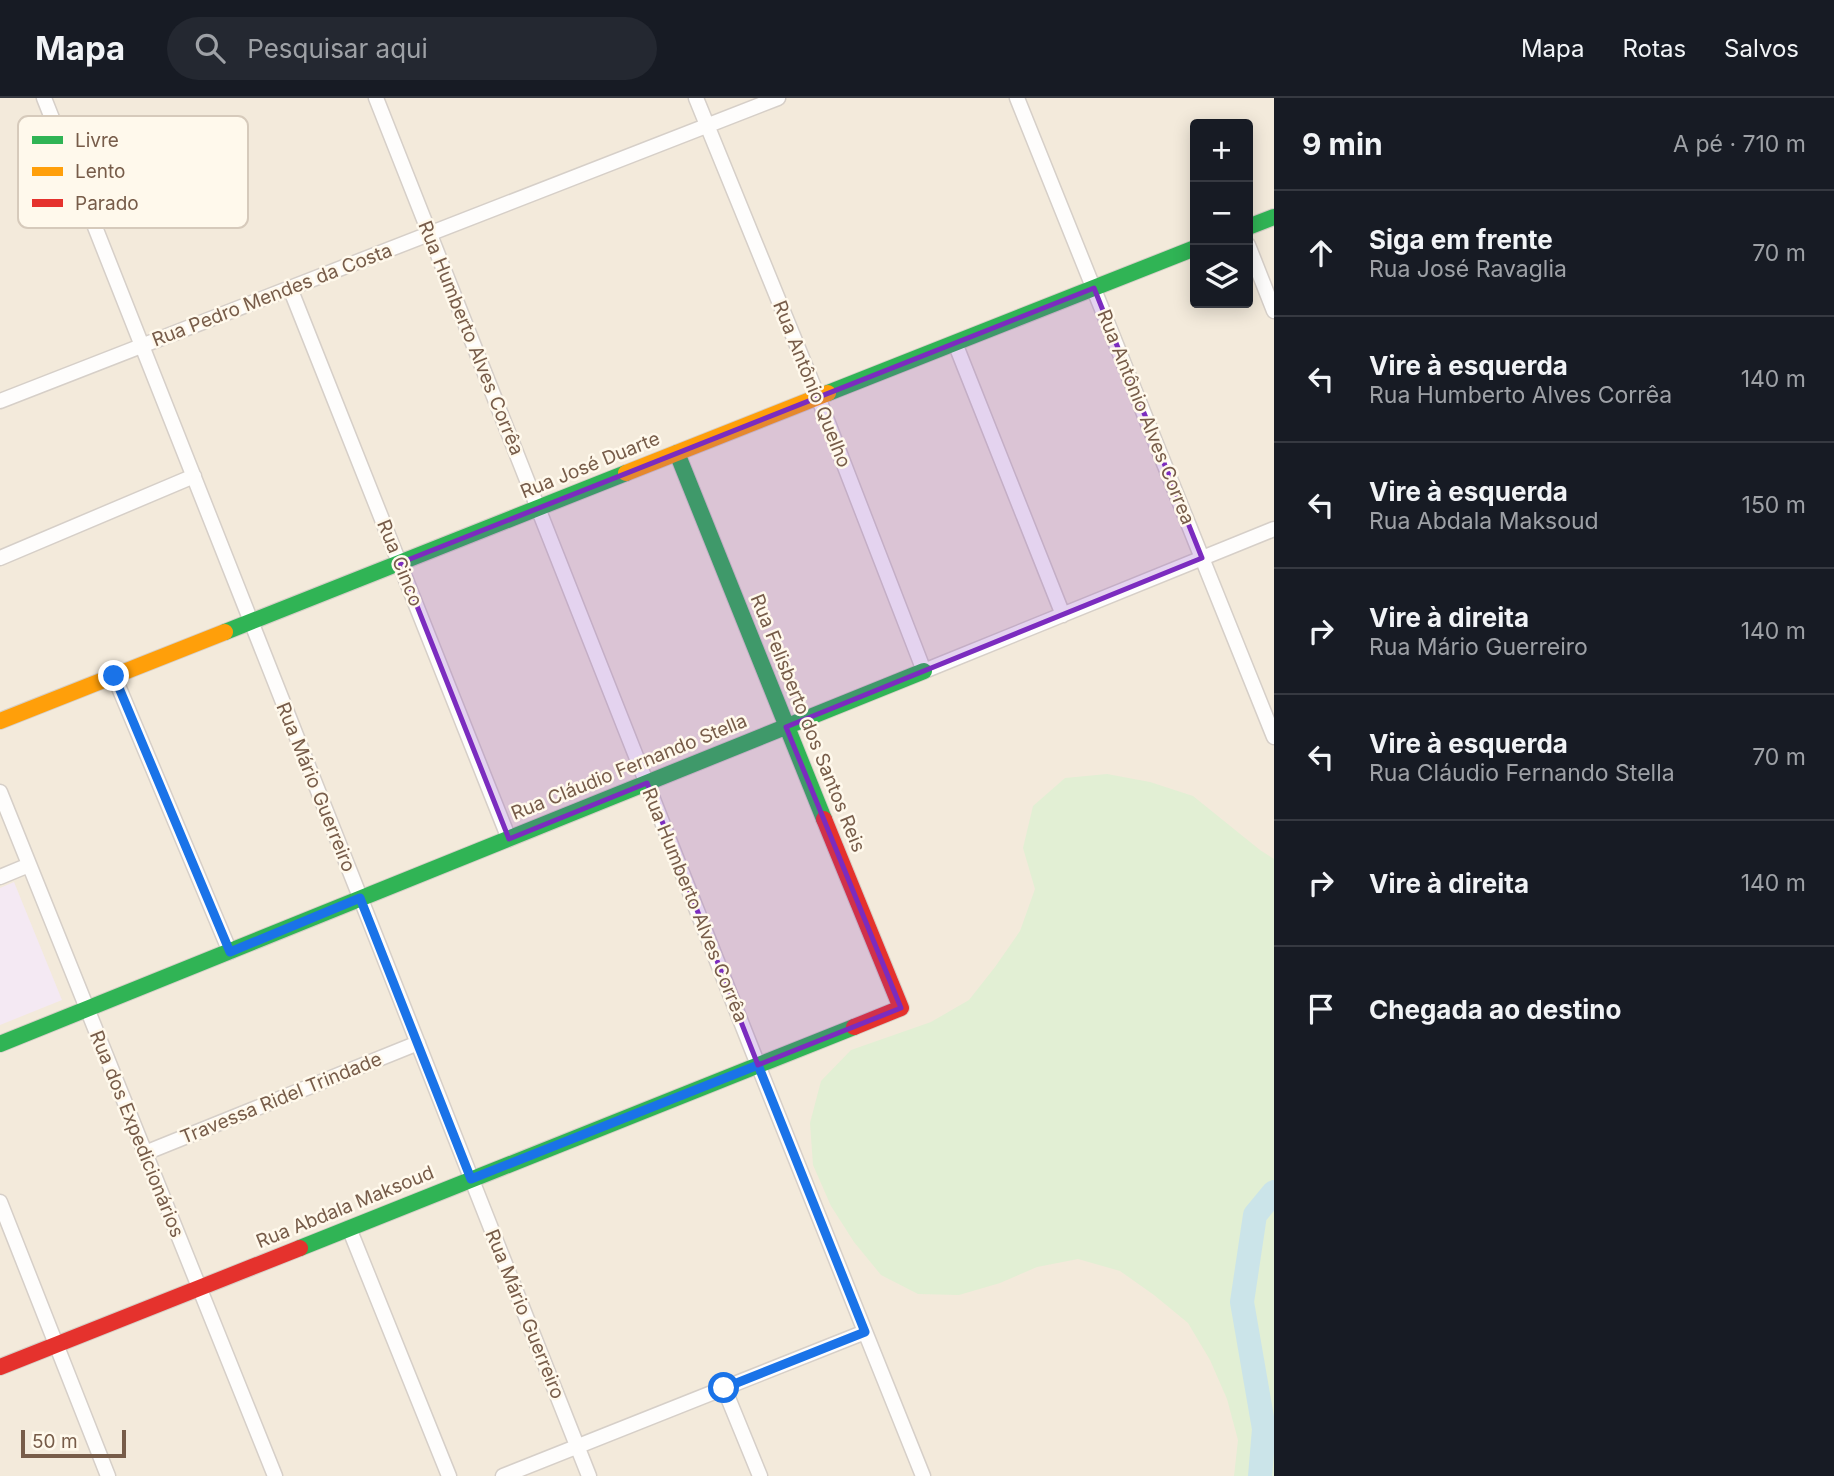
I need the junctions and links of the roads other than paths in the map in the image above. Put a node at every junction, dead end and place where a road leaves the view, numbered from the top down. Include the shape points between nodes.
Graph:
1 (44, 98) edge
2 (376, 98) edge
3 (696, 98) edge
4 (778, 98) edge
5 (1017, 98) edge
6 (51, 116) edge
7 (708, 125) junction
8 (1274, 217) edge
9 (1253, 225) edge
10 (95, 228) edge
11 (430, 234) junction
12 (1190, 250) edge
13 (1253, 258) edge
14 (290, 288) junction
15 (1094, 288) junction
16 (1274, 311) edge
17 (955, 343) junction
18 (142, 346) junction
19 (818, 397) junction
20 (0, 401) edge
21 (677, 453) junction
22 (194, 477) junction
23 (538, 508) junction
24 (1274, 529) edge
25 (0, 558) edge
26 (1202, 558) junction
27 (400, 563) junction
28 (1063, 615) junction
29 (251, 622) junction
30 (924, 671) junction
31 (114, 676) junction
32 (0, 721) edge
33 (786, 727) junction
34 (1274, 737) edge
35 (647, 783) junction
36 (0, 792) edge
37 (509, 839) junction
38 (29, 865) junction
39 (0, 877) edge
40 (360, 898) junction
41 (230, 952) junction
42 (901, 1008) joint
43 (87, 1009) junction
44 (418, 1043) junction
45 (0, 1044) edge
46 (758, 1065) junction
47 (145, 1153) junction
48 (471, 1179) junction
49 (0, 1202) edge
50 (349, 1228) junction
51 (199, 1288) junction
52 (865, 1332) junction
53 (56, 1345) junction
54 (0, 1367) edge
55 (724, 1388) junction
56 (577, 1446) junction
57 (108, 1476) edge
58 (275, 1476) edge
59 (449, 1476) edge
60 (503, 1476) edge
61 (589, 1476) edge
62 (760, 1476) edge
63 (923, 1476) edge

1 - 6 street, Rua Mário Guerreiro
2 - 11 street, Rua Humberto Alves Corrêa
3 - 7 street, Rua Antônio Quelho
4 - 7 street, Rua Pedro Mendes da Costa
5 - 15 street, Rua Antônio Alves Correa
7 - 11 street, Rua Pedro Mendes da Costa
7 - 19 street, Rua Antônio Quelho
8 - 9 street
10 - 18 street, Rua Mário Guerreiro
11 - 14 street, Rua Pedro Mendes da Costa
11 - 23 street, Rua Humberto Alves Corrêa
12 - 15 street, Rua José Duarte
13 - 16 street
14 - 18 street, Rua Pedro Mendes da Costa
14 - 27 street, Rua Cinco
15 - 17 street, Rua José Duarte
15 - 26 street, Rua Antônio Alves Correa
17 - 19 street, Rua José Duarte
17 - 28 street
18 - 20 street, Rua Pedro Mendes da Costa
18 - 22 street, Rua Mário Guerreiro
19 - 21 street, Rua José Duarte
19 - 30 street, Rua Antônio Quelho
21 - 23 street, Rua José Duarte
21 - 33 street, Rua Felisberto dos Santos Reis
22 - 25 street
22 - 29 street, Rua Mário Guerreiro
23 - 27 street, Rua José Duarte
23 - 35 street, Rua Humberto Alves Corrêa
24 - 26 street, Rua Cláudio Fernando Stella
26 - 28 street, Rua Cláudio Fernando Stella
26 - 34 street, Rua Antônio Alves Correa
27 - 29 street, Rua José Duarte
27 - 37 street, Rua Cinco
28 - 30 street, Rua Cláudio Fernando Stella
29 - 31 street, Rua José Duarte
29 - 40 street, Rua Mário Guerreiro
30 - 33 street, Rua Cláudio Fernando Stella
31 - 32 street, Rua José Duarte
31 - 41 street
33 - 35 street, Rua Cláudio Fernando Stella
33 - 42 street, Rua Felisberto dos Santos Reis
35 - 37 street, Rua Cláudio Fernando Stella
35 - 46 street, Rua Humberto Alves Corrêa
36 - 38 street, Rua dos Expedicionários
37 - 40 street, Rua Cláudio Fernando Stella
38 - 39 street
38 - 43 street, Rua dos Expedicionários
40 - 41 street, Rua Cláudio Fernando Stella
40 - 44 street, Rua Mário Guerreiro
41 - 43 street, Rua Cláudio Fernando Stella
42 - 46 street, Rua Abdala Maksoud
43 - 45 street, Rua Cláudio Fernando Stella
43 - 47 street, Rua dos Expedicionários
44 - 47 street, Travessa Ridel Trindade
44 - 48 street, Rua Mário Guerreiro
46 - 48 street, Rua Abdala Maksoud
46 - 52 street, Rua Humberto Alves Corrêa
47 - 51 street, Rua dos Expedicionários
48 - 50 street, Rua Abdala Maksoud
48 - 56 street, Rua Mário Guerreiro
49 - 53 street
50 - 51 street, Rua Abdala Maksoud
50 - 59 street
51 - 53 street, Rua Abdala Maksoud
51 - 58 street, Rua dos Expedicionários
52 - 55 street
52 - 63 street, Rua Humberto Alves Corrêa
53 - 54 street, Rua Abdala Maksoud
53 - 57 street
55 - 56 street
55 - 62 street
56 - 60 street
56 - 61 street, Rua Mário Guerreiro

